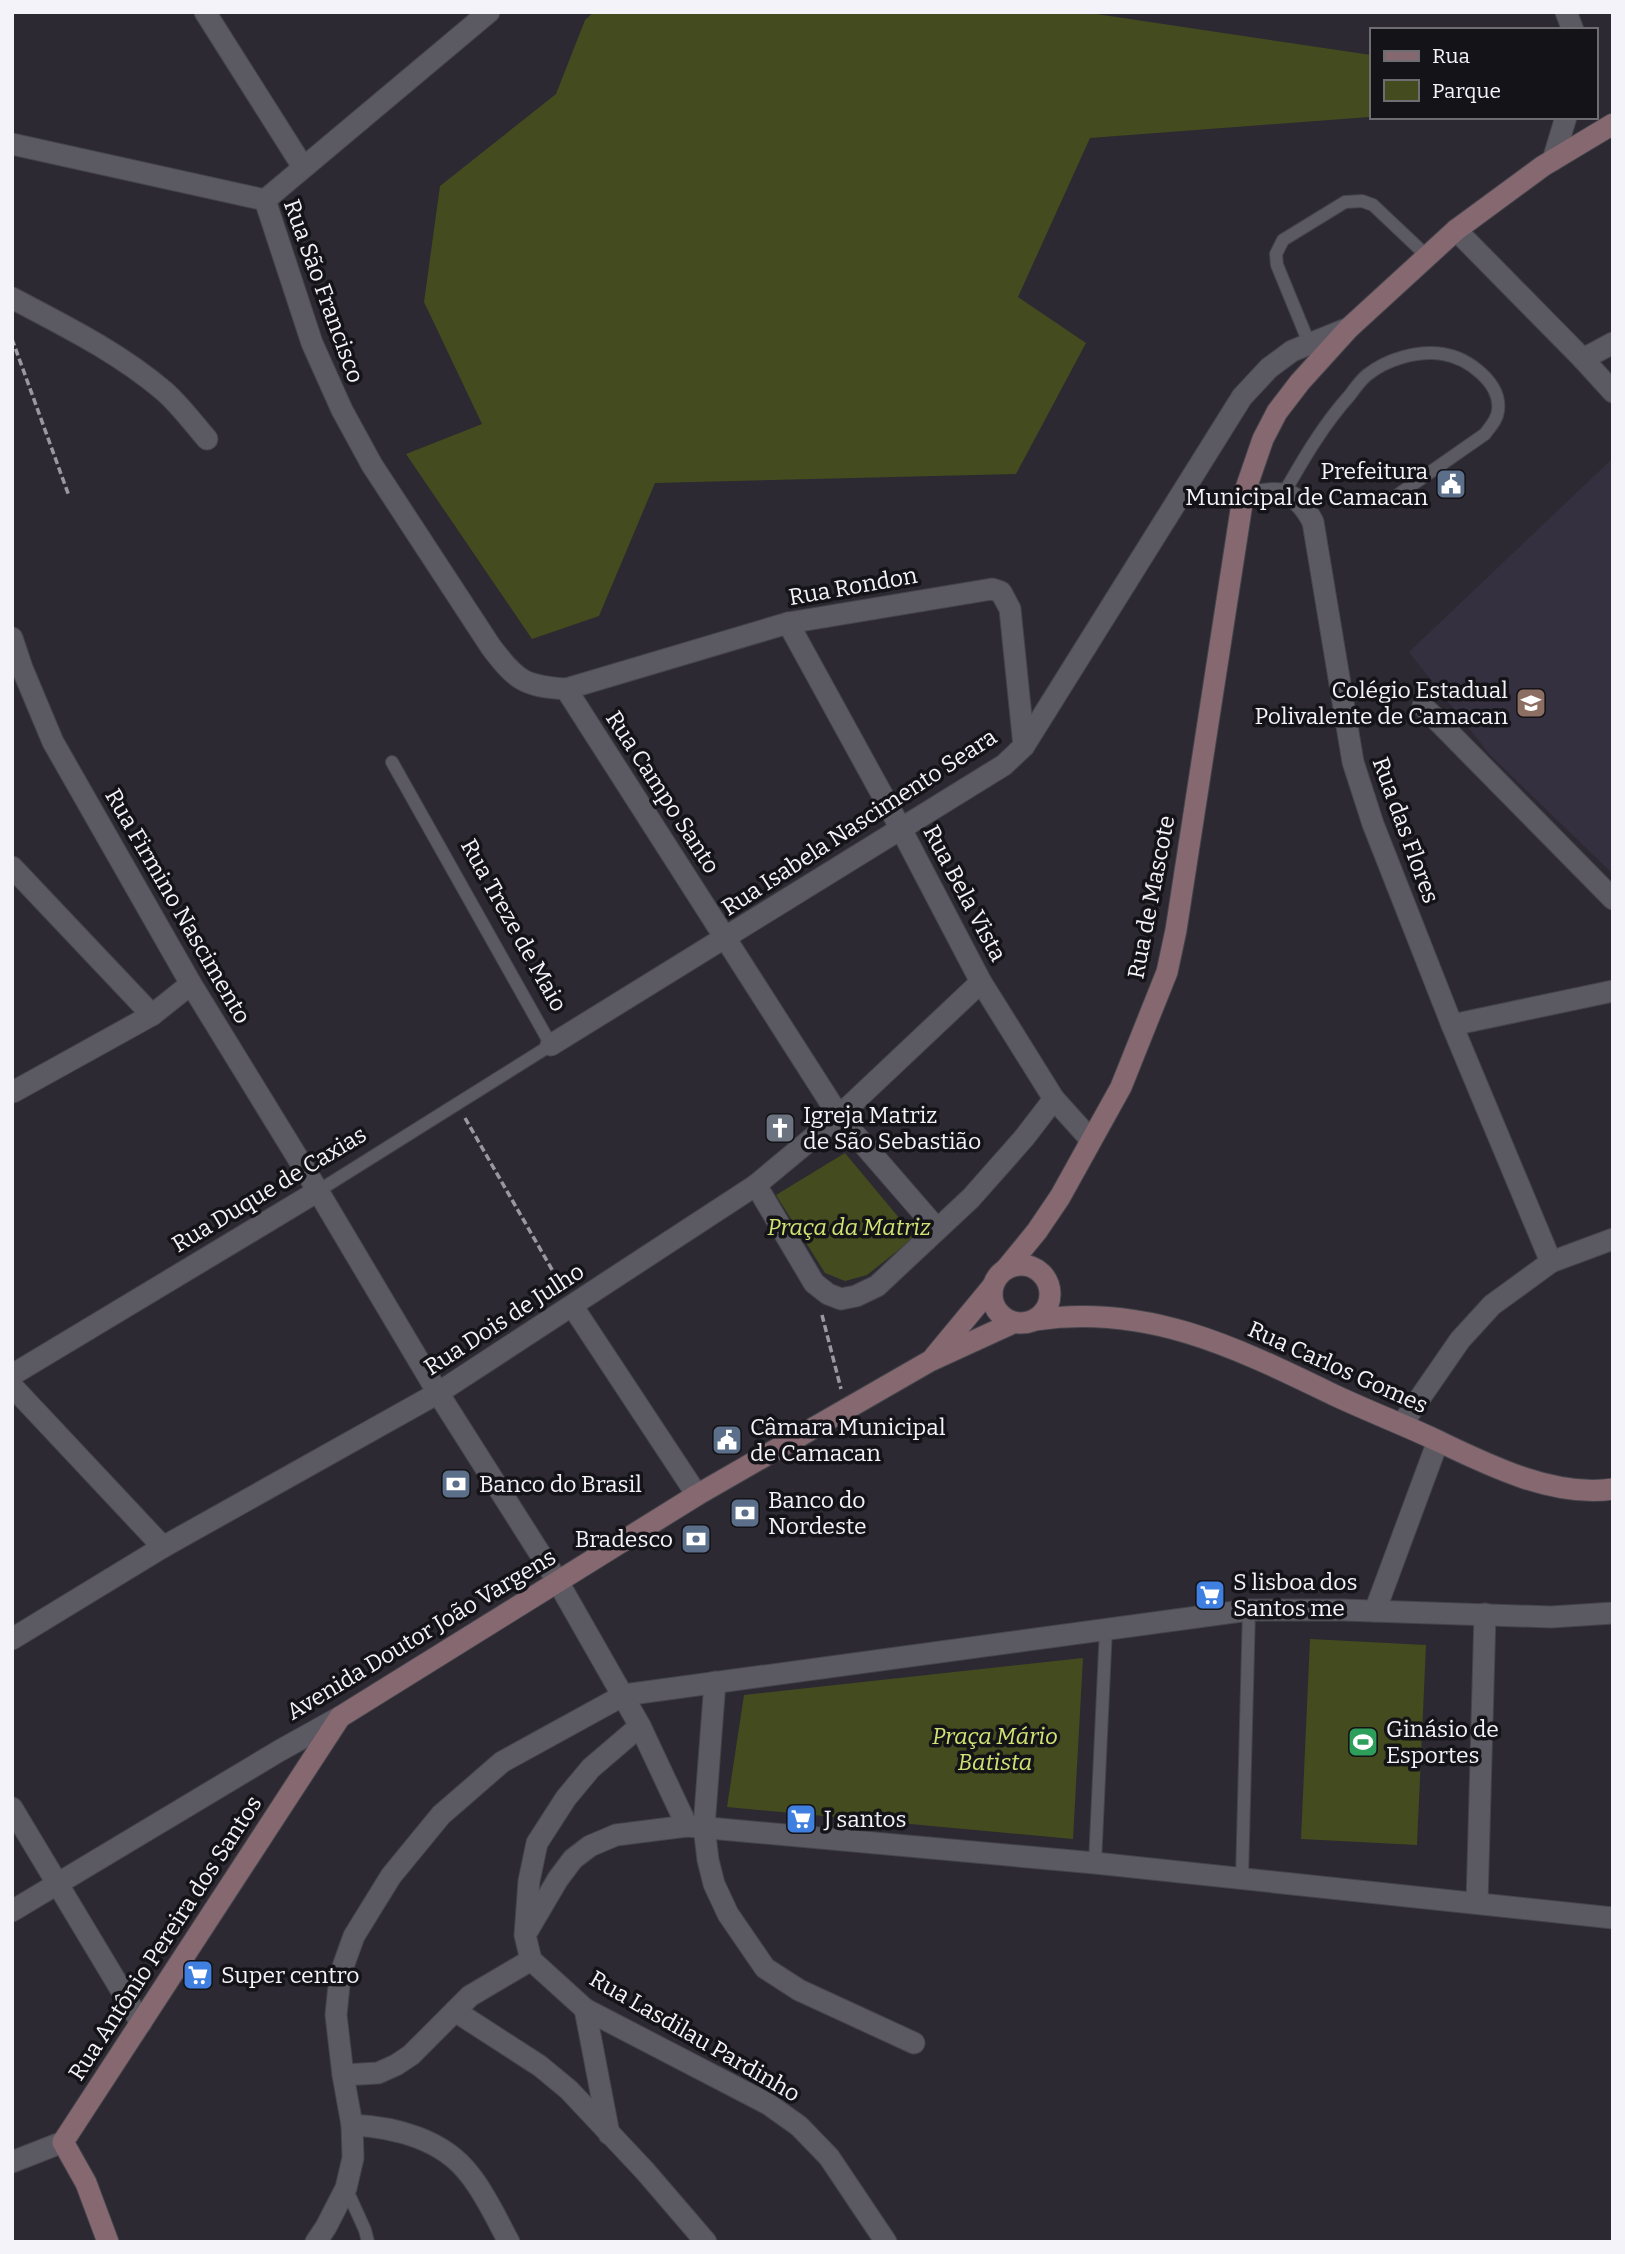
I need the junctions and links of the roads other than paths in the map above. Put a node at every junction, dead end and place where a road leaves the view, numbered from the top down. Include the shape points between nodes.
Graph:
1 (205, 12) edge
2 (489, 12) edge
3 (1565, 119) edge
4 (1613, 124) edge
5 (12, 144) edge
6 (1553, 160) junction
7 (303, 167) junction
8 (265, 200) junction
9 (1456, 230) junction
10 (1427, 256) junction
11 (12, 298) edge
12 (1349, 328) junction
13 (1309, 343) junction
14 (1613, 343) edge
15 (1583, 359) junction
16 (1613, 392) edge
17 (207, 439) dead end
18 (1284, 493) junction
19 (1243, 497) junction
20 (1389, 501) dead end
21 (789, 623) junction
22 (12, 638) edge
23 (566, 689) junction
24 (1423, 706) dead end
25 (1024, 746) junction
26 (392, 762) dead end
27 (901, 829) junction
28 (12, 867) edge
29 (1613, 899) edge
30 (727, 938) junction
31 (981, 982) junction
32 (191, 984) junction
33 (1613, 991) edge
34 (152, 1015) junction
35 (1452, 1025) junction
36 (551, 1045) junction
37 (13, 1091) edge
38 (1054, 1099) junction
39 (839, 1116) junction
40 (1091, 1140) junction
41 (756, 1185) junction
42 (318, 1191) junction
43 (937, 1229) junction
44 (1613, 1239) edge
45 (1551, 1262) junction
46 (1006, 1269) junction
47 (992, 1287) junction
48 (573, 1307) junction
49 (1035, 1320) junction
50 (1013, 1323) junction
51 (930, 1361) junction
52 (12, 1375) edge
53 (12, 1386) edge
54 (438, 1394) junction
55 (1402, 1424) junction
56 (1438, 1441) junction
57 (1613, 1489) edge
58 (697, 1495) junction
59 (163, 1547) junction
60 (558, 1582) junction
61 (1249, 1610) junction
62 (1375, 1611) junction
63 (1613, 1613) edge
64 (1485, 1614) junction
65 (1106, 1628) junction
66 (12, 1639) edge
67 (715, 1682) junction
68 (624, 1695) junction
69 (340, 1717) junction
70 (640, 1726) junction
71 (12, 1808) edge
72 (696, 1826) junction
73 (1095, 1863) junction
74 (1242, 1878) junction
75 (57, 1883) junction
76 (1477, 1903) junction
77 (12, 1911) edge
78 (1613, 1919) edge
79 (525, 1935) junction
80 (531, 1960) junction
81 (585, 2009) junction
82 (455, 2011) junction
83 (141, 2023) junction
84 (914, 2043) dead end
85 (343, 2075) junction
86 (352, 2126) junction
87 (609, 2135) junction
88 (63, 2142) junction
89 (12, 2162) edge
90 (346, 2188) junction
91 (108, 2242) edge
92 (316, 2242) edge
93 (368, 2242) edge
94 (509, 2242) edge
95 (706, 2242) edge
96 (886, 2242) edge

1 - 7 street
2 - 7 street
3 - 6 street
4 - 6 main road, Rua de Mascote
5 - 8 street, Rua São Francisco
6 - 9 main road, Rua de Mascote
7 - 8 street
8 - 23 street, Rua São Francisco via 312,343 372,465 506,667 524,682
9 - 10 main road, Rua de Mascote
9 - 15 street
10 - 12 main road, Rua de Mascote
10 - 13 lane via 1373,205 1362,201 1345,202 1283,240 1276,254 1277,265
11 - 17 street via 99,344 137,370 166,393
12 - 13 street, Rua Isabela Nascimento Seara
12 - 19 main road, Rua de Mascote via 1277,412
13 - 25 street, Rua Isabela Nascimento Seara via 1269,368 1242,397
14 - 15 street
15 - 16 street
18 - 19 street
18 - 20 lane via 1315,439 1367,375 1392,360 1421,354 1463,360 1495,391 1498,410 1494,421 1485,434
18 - 35 street, Rua das Flores via 1298,501 1313,522 1353,762
19 - 40 main road, Rua de Mascote via 1167,972 1121,1087
21 - 23 street, Rua Rondon
21 - 25 street, Rua Rondon via 982,590 1001,592 1010,609
21 - 27 street, Rua Bela Vista
22 - 32 street, Rua Firmino Nascimento via 53,742
23 - 30 street, Rua Campo Santo
24 - 29 street
25 - 27 street, Rua Isabela Nascimento Seara via 1004,765
26 - 36 lane, Rua Treze de Maio
27 - 30 street, Rua Isabela Nascimento Seara
27 - 31 street, Rua Bela Vista
28 - 34 street
30 - 36 street, Rua Treze de Maio
30 - 39 street, Rua Campo Santo
31 - 38 street, Rua Bela Vista
31 - 39 street, Rua Dois de Julho
32 - 34 street
32 - 42 street, Rua Firmino Nascimento
33 - 35 street
34 - 37 street
35 - 45 street, Rua das Flores
36 - 42 lane, Rua Duque de Caxias
38 - 40 street, Rua Bela Vista
38 - 43 street via 971,1198
39 - 41 street, Rua Dois de Julho
39 - 43 street, Rua Campo Santo
40 - 46 main road, Rua de Mascote via 1060,1197
41 - 43 street via 814,1283 841,1298 877,1286
41 - 48 street, Rua Dois de Julho
42 - 52 street, Rua Duque de Caxias
42 - 54 street, Rua Firmino Nascimento
44 - 45 street
45 - 55 street via 1492,1305 1460,1340
46 - 47 main road
46 - 49 main road via 1028,1266 1046,1280 1049,1302
47 - 50 main road via 995,1309
47 - 51 main road, Avenida Doutor João Vargens
48 - 54 street, Rua Dois de Julho
48 - 58 street
49 - 50 main road
49 - 55 main road, Rua Carlos Gomes via 1102,1316 1191,1333 1235,1348
50 - 51 main road, Avenida Doutor João Vargens
51 - 58 main road, Avenida Doutor João Vargens
53 - 59 street
54 - 59 street, Rua Dois de Julho
54 - 60 street, Rua Firmino Nascimento
55 - 56 main road, Rua Carlos Gomes
56 - 57 main road, Rua Carlos Gomes via 1534,1481 1595,1492
56 - 62 street
58 - 60 main road, Avenida Doutor João Vargens
59 - 66 street, Rua Dois de Julho
60 - 68 street, Rua Firmino Nascimento
60 - 69 main road, Avenida Doutor João Vargens
61 - 62 street
61 - 65 street
61 - 74 lane
62 - 64 street
63 - 64 street via 1551,1617
64 - 76 street
65 - 67 street
65 - 73 lane
67 - 68 street
67 - 72 street
68 - 70 street
68 - 85 street via 502,1762 441,1815 391,1876 354,1936 340,1975 336,2015
69 - 75 street, Avenida Doutor João Vargens
69 - 83 main road, Rua Antônio Pereira dos Santos
70 - 72 street
70 - 79 street via 591,1768 537,1843
71 - 75 street
72 - 73 street
72 - 79 street via 616,1835 590,1846 573,1859
72 - 84 street via 727,1914 765,1968 800,1990
73 - 74 street
74 - 76 street
75 - 77 street, Avenida Doutor João Vargens
75 - 83 street
76 - 78 street
79 - 80 street
80 - 81 street, Rua Lasdilau Pardinho
80 - 82 street via 470,1996
81 - 87 street
81 - 96 street, Rua Lasdilau Pardinho via 768,2104 799,2126 829,2157
82 - 85 street via 396,2065 378,2073
82 - 87 street via 540,2066 569,2090
83 - 88 main road, Rua Antônio Pereira dos Santos
85 - 86 street
86 - 90 street via 353,2158
86 - 94 street via 401,2132 434,2144 470,2175
87 - 95 street
88 - 89 street
88 - 91 main road via 86,2183
90 - 92 street
90 - 93 lane

